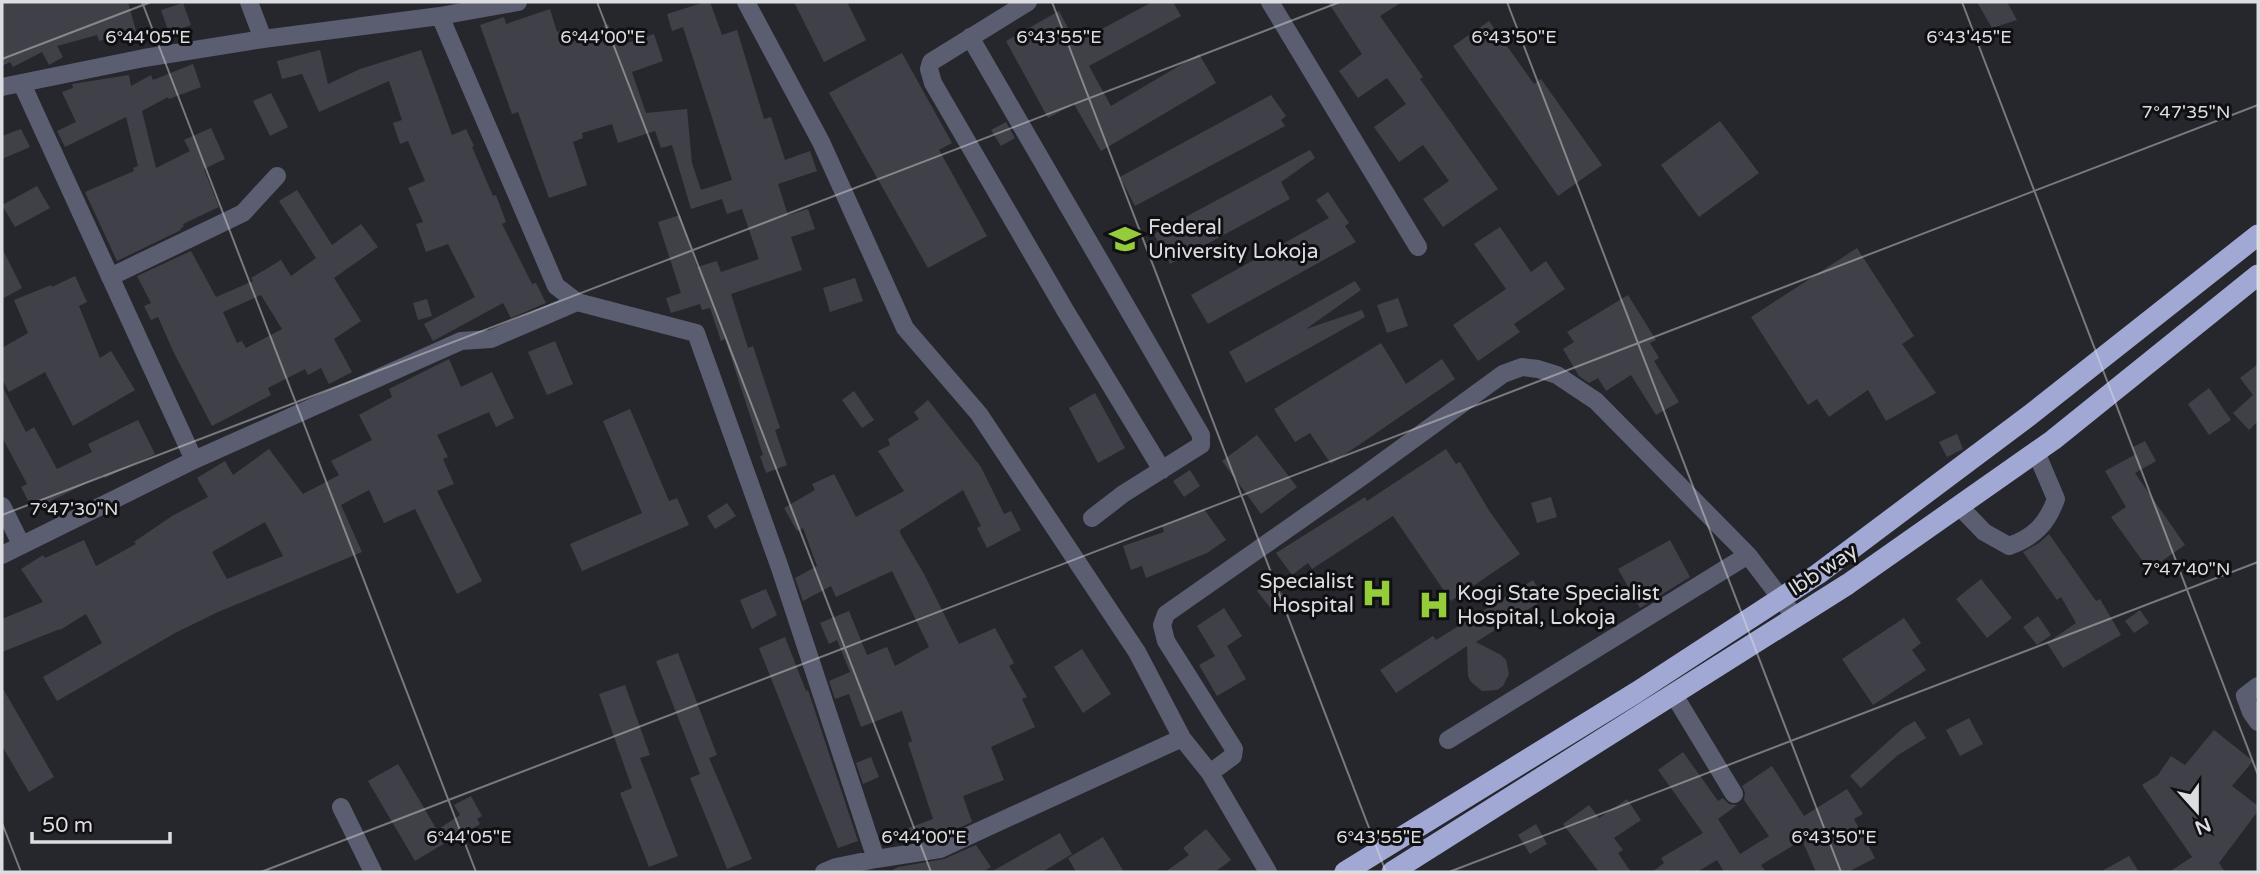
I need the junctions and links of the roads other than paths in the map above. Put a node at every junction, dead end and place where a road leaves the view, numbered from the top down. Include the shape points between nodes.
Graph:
1 (249, 2) edge
2 (518, 2) edge
3 (746, 2) edge
4 (1028, 2) edge
5 (1270, 2) edge
6 (460, 7) edge
7 (440, 16) junction
8 (970, 37) junction
9 (262, 38) junction
10 (22, 84) junction
11 (2, 87) edge
12 (277, 176) dead end
13 (2258, 235) edge
14 (1418, 247) dead end
15 (2258, 276) edge
16 (110, 277) junction
17 (576, 302) junction
18 (2036, 452) junction
19 (194, 460) junction
20 (1162, 470) junction
21 (2, 506) edge
22 (1959, 506) junction
23 (1092, 518) dead end
24 (21, 544) junction
25 (2, 555) edge
26 (1748, 555) junction
27 (1781, 598) junction
28 (1795, 617) junction
29 (2258, 686) edge
30 (1674, 695) junction
31 (2258, 722) edge
32 (1182, 738) junction
33 (1448, 740) dead end
34 (1210, 774) junction
35 (1734, 794) dead end
36 (341, 807) dead end
37 (876, 859) junction
38 (373, 872) edge
39 (824, 872) edge
40 (1268, 872) edge
41 (1345, 872) edge
42 (1392, 872) edge

1 - 9 street
2 - 6 street
3 - 32 street via 821,142 905,328 979,414 1137,652
4 - 8 street
5 - 14 street
6 - 7 street
7 - 9 street
7 - 17 street via 556,286
8 - 20 street via 1201,435 1201,445
8 - 20 street via 931,62 933,83
9 - 10 street
10 - 11 street
10 - 16 street
12 - 16 street via 243,213
13 - 27 highway via 2030,415
15 - 18 highway, Ibb way
16 - 19 street
17 - 19 street via 491,339 461,341
17 - 37 street via 696,333
18 - 22 highway, Ibb way
18 - 22 street via 2056,499 2050,517 2028,539 2009,546 1984,532
19 - 24 street
20 - 23 street
21 - 24 street
22 - 28 highway, Ibb way
24 - 25 street
26 - 27 street
26 - 33 street
26 - 34 street via 1596,401 1538,369 1522,367 1503,374 1166,614 1162,625 1167,641 1234,749 1233,756
27 - 28 street
27 - 41 highway
28 - 30 highway, Ibb way
29 - 31 street via 2245,696
30 - 35 street
30 - 42 highway, Ibb way
32 - 34 street
32 - 37 street via 940,849
34 - 40 street
36 - 38 street
37 - 39 street

